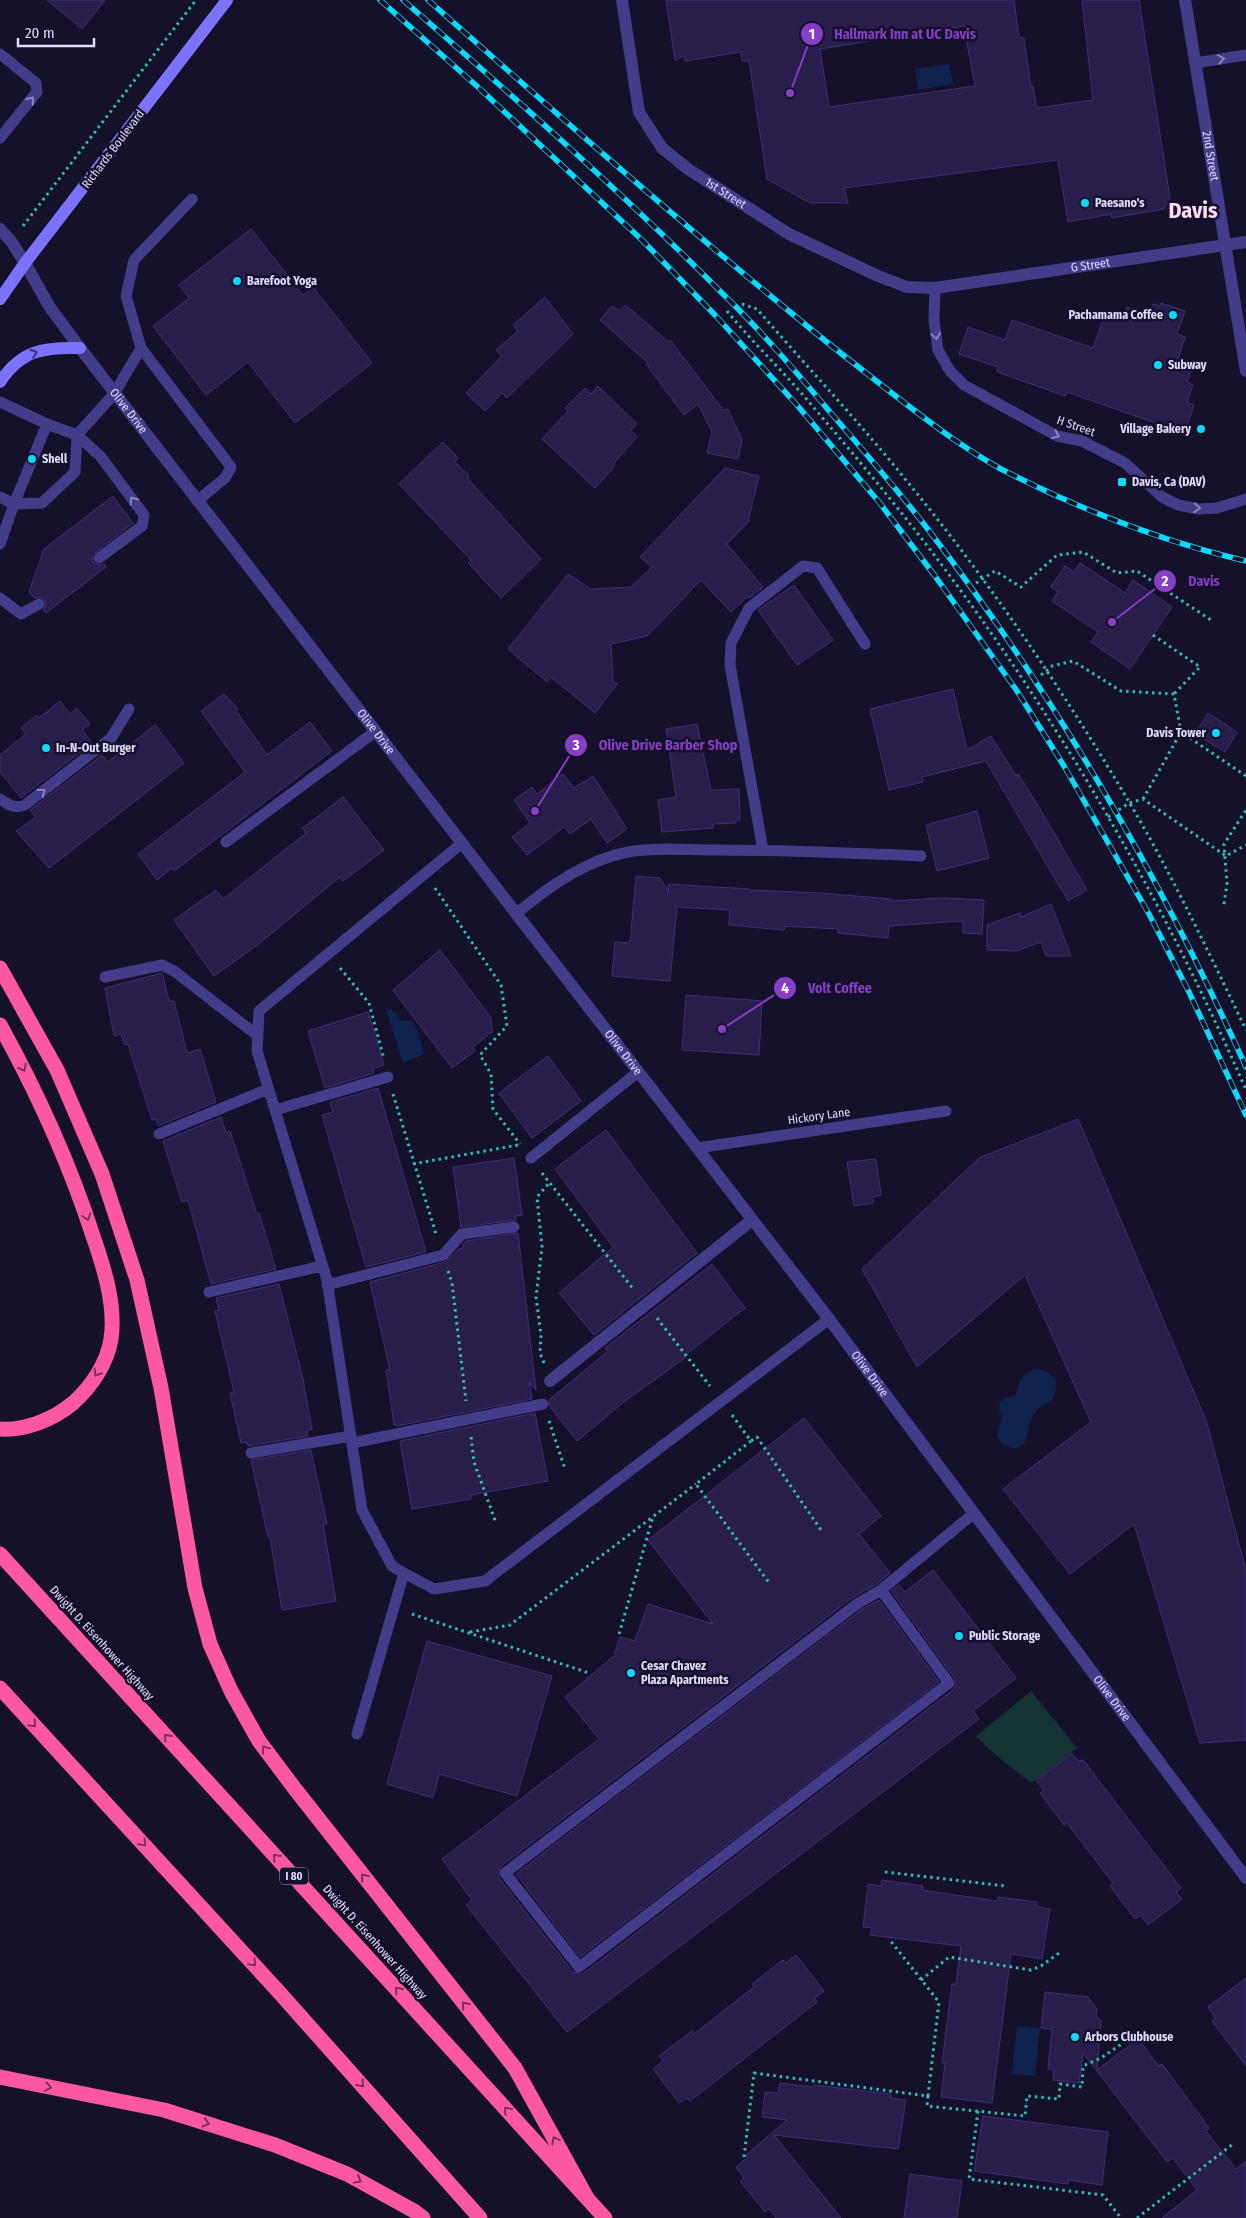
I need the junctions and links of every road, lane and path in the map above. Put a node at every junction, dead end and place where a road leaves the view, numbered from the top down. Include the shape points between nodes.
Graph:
1 (196, 0) edge
2 (227, 0) edge
3 (622, 0) edge
4 (1185, 0) edge
5 (0, 54) edge
6 (1246, 55) edge
7 (1195, 63) junction
8 (0, 138) edge
9 (192, 199) dead end
10 (0, 228) edge
11 (11, 241) junction
12 (1246, 242) edge
13 (1224, 245) junction
14 (25, 263) junction
15 (934, 288) junction
16 (0, 299) edge
17 (742, 304) dead end
18 (727, 311) dead end
19 (80, 348) junction
20 (141, 348) junction
21 (1246, 371) edge
22 (0, 382) edge
23 (114, 394) junction
24 (0, 402) edge
25 (47, 424) junction
26 (77, 435) junction
27 (0, 497) edge
28 (1246, 499) edge
29 (197, 501) junction
30 (14, 504) junction
31 (0, 544) edge
32 (99, 558) dead end
33 (982, 580) junction
34 (976, 583) dead end
35 (0, 598) edge
36 (39, 604) dead end
37 (1211, 620) dead end
38 (1153, 635) dead end
39 (865, 644) dead end
40 (1046, 671) junction
41 (1041, 675) dead end
42 (1174, 694) junction
43 (129, 709) dead end
44 (376, 732) junction
45 (1181, 732) junction
46 (1246, 776) edge
47 (0, 799) edge
48 (1143, 799) junction
49 (1129, 803) junction
50 (1246, 810) edge
51 (1108, 817) junction
52 (226, 842) dead end
53 (462, 843) junction
54 (1246, 845) edge
55 (763, 850) junction
56 (921, 856) dead end
57 (1226, 856) junction
58 (1224, 904) dead end
59 (516, 914) junction
60 (328, 954) junction
61 (0, 968) edge
62 (105, 977) dead end
63 (0, 1025) edge
64 (1246, 1030) edge
65 (258, 1036) junction
66 (638, 1072) junction
67 (388, 1077) junction
68 (268, 1089) junction
69 (1246, 1090) edge
70 (275, 1110) junction
71 (946, 1111) dead end
72 (159, 1134) dead end
73 (521, 1144) dead end
74 (697, 1148) junction
75 (531, 1158) dead end
76 (413, 1164) junction
77 (550, 1182) dead end
78 (752, 1220) junction
79 (514, 1227) dead end
80 (442, 1255) junction
81 (322, 1266) junction
82 (327, 1285) junction
83 (209, 1292) dead end
84 (829, 1319) junction
85 (550, 1381) joint
86 (722, 1401) junction
87 (543, 1404) joint
88 (469, 1420) junction
89 (0, 1429) edge
90 (351, 1440) junction
91 (751, 1441) junction
92 (251, 1453) dead end
93 (565, 1469) dead end
94 (696, 1484) junction
95 (973, 1514) junction
96 (654, 1516) junction
97 (496, 1523) dead end
98 (821, 1530) dead end
99 (0, 1554) edge
100 (404, 1573) junction
101 (770, 1584) dead end
102 (881, 1590) junction
103 (394, 1609) junction
104 (470, 1632) junction
105 (619, 1634) dead end
106 (589, 1673) dead end
107 (0, 1688) edge
108 (358, 1734) dead end
109 (885, 1872) dead end
110 (1246, 1878) edge
111 (1006, 1886) dead end
112 (888, 1938) dead end
113 (1059, 1954) dead end
114 (921, 1980) junction
115 (1126, 2041) dead end
116 (0, 2078) edge
117 (928, 2096) junction
118 (978, 2111) junction
119 (1232, 2144) dead end
120 (744, 2157) dead end
121 (587, 2198) junction
122 (423, 2218) edge
123 (480, 2218) edge
124 (605, 2218) edge
125 (1121, 2218) edge
126 (1137, 2218) edge

1 - 11 path
2 - 14 main road, Richards Boulevard
3 - 15 street, 1st Street via 639,112 662,148 688,169 789,234 907,287
4 - 7 street, 2nd Street
8 -> 5 lane via 37,92 36,83
7 -> 6 lane
7 - 13 street, 2nd Street
9 - 20 lane via 134,260 126,296
10 - 11 street, Olive Drive
11 - 14 street, Olive Drive
12 - 13 street, G Street
13 - 15 street, G Street
13 - 21 street, 2nd Street
14 - 16 main road, Richards Boulevard
14 - 19 street, Olive Drive via 49,306
15 -> 28 lane, H Street via 938,350 950,371 964,385 1057,436 1082,441 1125,463 1162,497 1178,505 1217,508
17 - 33 path via 757,309 910,484
18 - 51 path via 809,402 931,551 1027,686
22 -> 19 main road via 8,370 29,353 51,347
19 - 23 street, Olive Drive
20 - 23 lane
20 - 29 lane via 231,467 225,478
23 - 26 lane
23 - 29 street, Olive Drive
24 - 25 lane
25 - 26 lane
25 - 30 lane
26 - 30 lane via 75,472 42,503
32 -> 26 lane via 142,526 144,515 101,457
27 - 30 lane
29 - 44 street, Olive Drive
30 - 31 lane
33 - 34 path
33 - 37 path via 995,571 1021,587 1057,555 1084,552 1117,573 1137,571
33 - 40 path
35 - 36 lane via 21,614
38 - 42 path via 1200,667
39 - 55 lane via 817,568 803,566 749,608 731,643 730,664
40 - 41 path
40 - 42 path via 1052,666 1073,661 1121,691
40 - 49 path
42 - 45 path
47 -> 43 lane via 18,808 25,805 111,738
44 - 52 lane
44 - 53 street, Olive Drive
45 - 46 path
45 - 48 path
48 - 49 path
48 - 57 path
49 - 51 path
49 - 64 path via 1206,946
50 - 57 path via 1224,844
51 - 69 path via 1198,984
53 - 59 street, Olive Drive
53 - 60 lane
54 - 57 path
55 - 56 lane
55 - 59 lane via 628,852 587,866 543,891
57 - 58 path
59 - 66 street, Olive Drive
60 - 65 lane via 259,1011
60 - 67 path via 368,1003
121 -> 61 highway via 515,2068 274,1762 230,1691 210,1644 195,1588 160,1388 137,1280 102,1174 57,1070
62 - 65 lane via 162,965
63 -> 89 highway via 26,1071 57,1140 103,1265 111,1304 111,1339 100,1371 82,1395 63,1412 38,1423
65 - 68 lane via 256,1051
66 - 74 street, Olive Drive
66 - 75 lane
67 - 70 lane
67 - 76 path
68 - 70 lane
68 - 72 lane
70 - 81 lane
71 - 74 lane, Hickory Lane
73 - 76 path
74 - 78 street, Olive Drive
76 - 80 path
77 - 85 path via 537,1197 542,1247 536,1297 540,1353
78 - 84 street, Olive Drive
78 - 85 street
79 - 80 lane via 462,1234
80 - 82 lane
80 - 88 path via 452,1283
81 - 82 lane
81 - 83 lane
82 - 90 lane
84 - 86 lane
84 - 95 street, Olive Drive
86 - 91 path
86 - 100 lane via 485,1581 434,1589
87 - 88 lane
87 - 93 path
88 - 90 lane
88 - 97 path via 474,1462
90 - 92 lane
90 - 100 lane via 362,1510 392,1566
91 - 94 path
91 - 98 path via 757,1437
94 - 96 path
94 - 101 path
95 - 102 lane
95 - 110 street, Olive Drive
96 - 104 path via 510,1625
96 - 105 path
121 -> 99 highway, Dwight D. Eisenhower Highway / I 80
100 - 103 lane
102 - 102 lane via 856,1604 505,1873 578,1967 949,1683
103 - 104 path
103 - 108 lane
104 - 106 path
107 -> 123 highway via 278,1991
109 - 111 path
112 - 114 path
113 - 114 path via 1031,1970 949,1958
114 - 117 path via 939,2002
115 - 118 path via 1083,2066 1082,2087 1060,2084 1059,2099 1028,2096 1025,2116
116 -> 122 highway via 164,2110 275,2145 347,2174
117 - 118 path via 927,2106
117 - 120 path via 754,2073
118 - 125 path via 969,2179 1103,2195
119 - 126 path
121 - 124 highway, Dwight D. Eisenhower Highway / I 80

